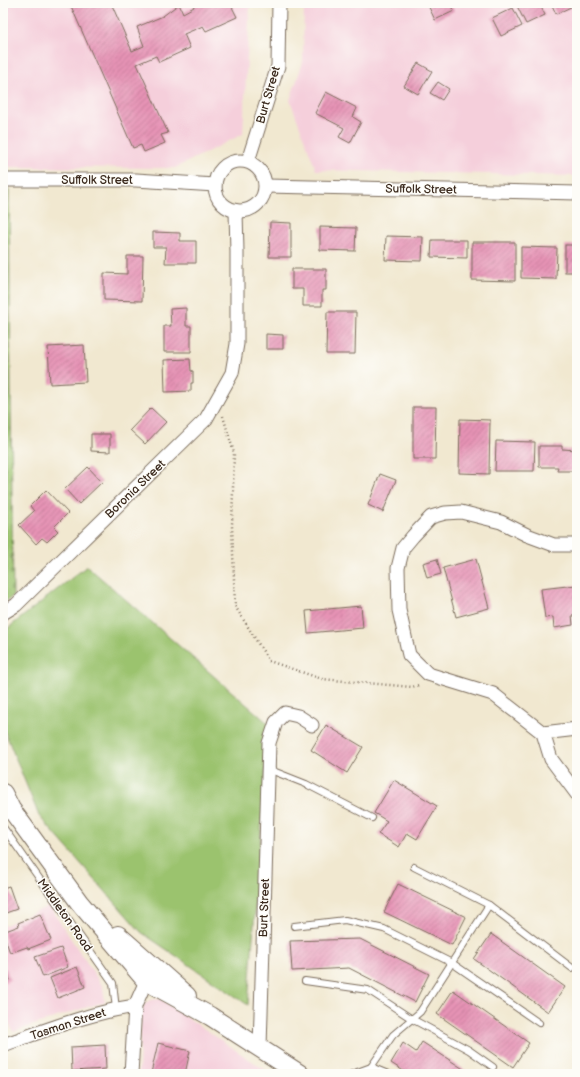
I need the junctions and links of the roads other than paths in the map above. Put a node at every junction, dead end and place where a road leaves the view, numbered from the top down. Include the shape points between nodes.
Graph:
1 (279, 3) edge
2 (248, 161) junction
3 (3, 180) edge
4 (215, 185) junction
5 (266, 186) junction
6 (577, 192) edge
7 (236, 211) junction
8 (577, 545) edge
9 (3, 614) edge
10 (312, 725) dead end
11 (577, 729) edge
12 (543, 733) junction
13 (268, 769) junction
14 (3, 793) edge
15 (577, 794) edge
16 (7, 811) edge
17 (372, 818) dead end
18 (3, 827) edge
19 (414, 867) dead end
20 (79, 902) junction
21 (489, 905) junction
22 (294, 926) dead end
23 (452, 963) junction
24 (572, 968) dead end
25 (146, 981) junction
26 (305, 981) dead end
27 (135, 1006) junction
28 (116, 1009) junction
29 (210, 1016) junction
30 (412, 1019) junction
31 (539, 1023) dead end
32 (3, 1045) edge
33 (260, 1047) junction
34 (371, 1067) junction
35 (493, 1067) dead end
36 (131, 1074) edge
37 (300, 1074) edge
38 (352, 1074) edge
39 (388, 1074) edge

1 - 2 street, Burt Street via 278,66
2 - 4 street via 232,161 226,165 216,177
2 - 5 street via 261,171
3 - 4 street, Suffolk Street via 136,180
4 - 7 street via 218,199 229,209
5 - 6 street, Suffolk Street
5 - 7 street via 260,203 249,210
7 - 9 street, Boronia Street via 237,344 232,373 206,419 16,605
8 - 12 street via 554,545 501,522 461,512 445,513 431,517 413,536 403,548 398,568 399,610 409,655 428,674 493,694
10 - 13 street, Burt Street via 298,716 285,713 276,722 269,742
11 - 12 street
12 - 15 street via 551,759
13 - 17 lane via 306,784
13 - 33 street, Burt Street
14 - 16 main road, Middleton Road
16 - 20 main road, Middleton Road
18 - 28 lane, Middleton Road via 113,983
19 - 21 lane
20 - 25 main road, Middleton Road
20 - 29 main road, Middleton Road
21 - 23 lane
21 - 24 lane
22 - 23 lane via 345,920 384,929
23 - 30 lane via 420,1012
23 - 31 lane
25 - 27 street
25 - 29 main road, Middleton Road
26 - 30 lane via 368,990
27 - 28 street, Tasman Street
27 - 36 street
28 - 32 street, Tasman Street
29 - 33 main road, Middleton Road
30 - 34 lane via 393,1035
30 - 35 lane via 469,1050
33 - 37 main road, Middleton Road
34 - 38 lane
34 - 39 lane

